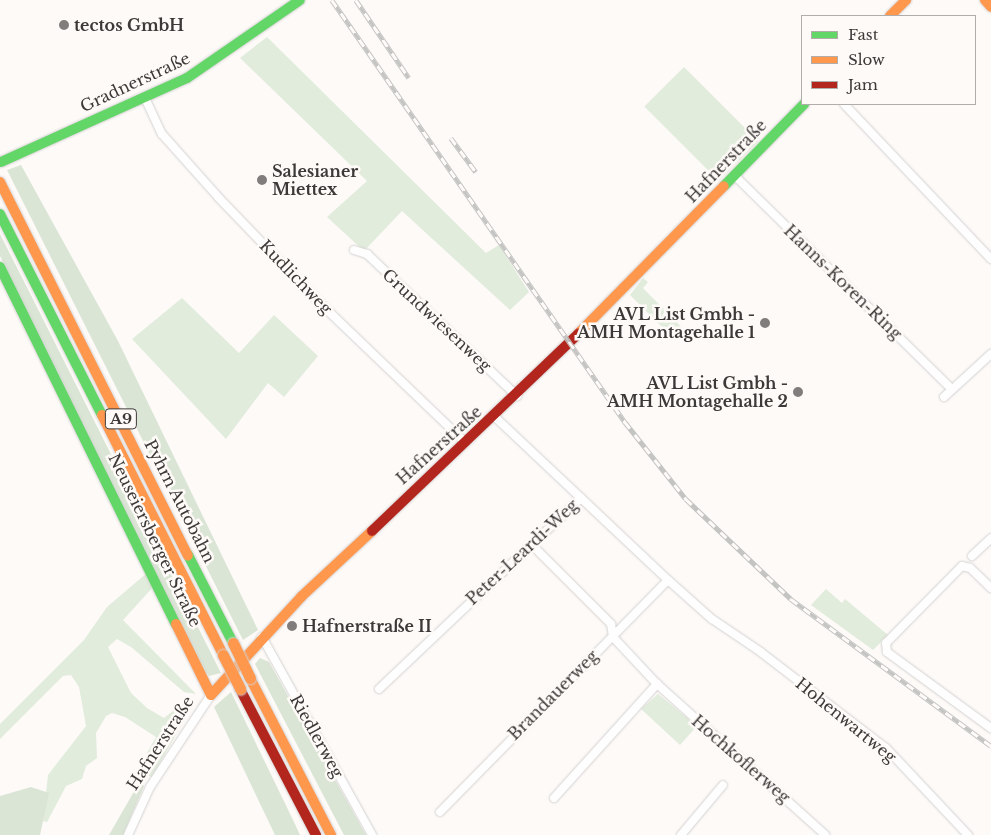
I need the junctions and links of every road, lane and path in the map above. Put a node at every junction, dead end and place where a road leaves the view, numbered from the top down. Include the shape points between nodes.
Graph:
1 (906, 0) edge
2 (986, 0) edge
3 (294, 2) edge
4 (991, 7) edge
5 (891, 15) edge
6 (146, 98) junction
7 (803, 105) edge
8 (845, 105) edge
9 (1, 162) edge
10 (734, 176) junction
11 (0, 182) edge
12 (0, 214) edge
13 (354, 250) dead end
14 (991, 260) edge
15 (0, 267) edge
16 (991, 354) edge
17 (952, 389) junction
18 (518, 396) junction
19 (944, 397) dead end
20 (495, 417) junction
21 (465, 442) junction
22 (581, 498) junction
23 (991, 538) edge
24 (532, 545) junction
25 (972, 556) dead end
26 (668, 580) junction
27 (991, 588) edge
28 (262, 637) junction
29 (613, 637) junction
30 (657, 684) junction
31 (379, 689) dead end
32 (211, 695) junction
33 (991, 726) edge
34 (722, 785) dead end
35 (554, 798) dead end
36 (440, 812) dead end
37 (128, 835) edge
38 (316, 835) edge
39 (331, 835) edge
40 (372, 835) edge
41 (681, 835) edge
42 (825, 835) edge
43 (968, 835) edge

1 - 5 main road
2 - 4 main road
3 - 6 main road, Gradnerstraße via 195,73
6 - 9 main road, Gradnerstraße
6 - 21 street, Kudlichweg via 162,134 219,198 323,306
7 - 10 main road, Hafnerstraße
8 - 14 street
10 - 17 street, Hanns-Koren-Ring
10 - 18 main road, Hafnerstraße
11 - 39 main road, Pyhrn Autobahn / A9, bridge
12 - 38 main road, Pyhrn Autobahn / A9, bridge
13 - 18 street, Grundwiesenweg via 367,254
15 - 32 main road, Neuseiersberger Straße
16 - 17 street
17 - 19 street
18 - 20 main road, Hafnerstraße
20 - 21 main road, Hafnerstraße
20 - 22 street, Peter-Leardi-Weg
21 - 28 main road, Hafnerstraße
22 - 24 street, Peter-Leardi-Weg
22 - 26 street
23 - 25 street
24 - 29 street, Hochkoflerweg via 611,624
24 - 31 street, Peter-Leardi-Weg
26 - 29 street, Brandauerweg
26 - 43 street, Hohenwartweg via 712,619 886,748
27 - 33 street via 962,566 886,643 887,652
28 - 32 main road, Hafnerstraße
28 - 40 street, Riedlerweg
29 - 30 street, Hochkoflerweg
29 - 36 street, Brandauerweg
30 - 35 street
30 - 42 street, Hochkoflerweg
32 - 37 street, Hafnerstraße via 150,787
34 - 41 street

